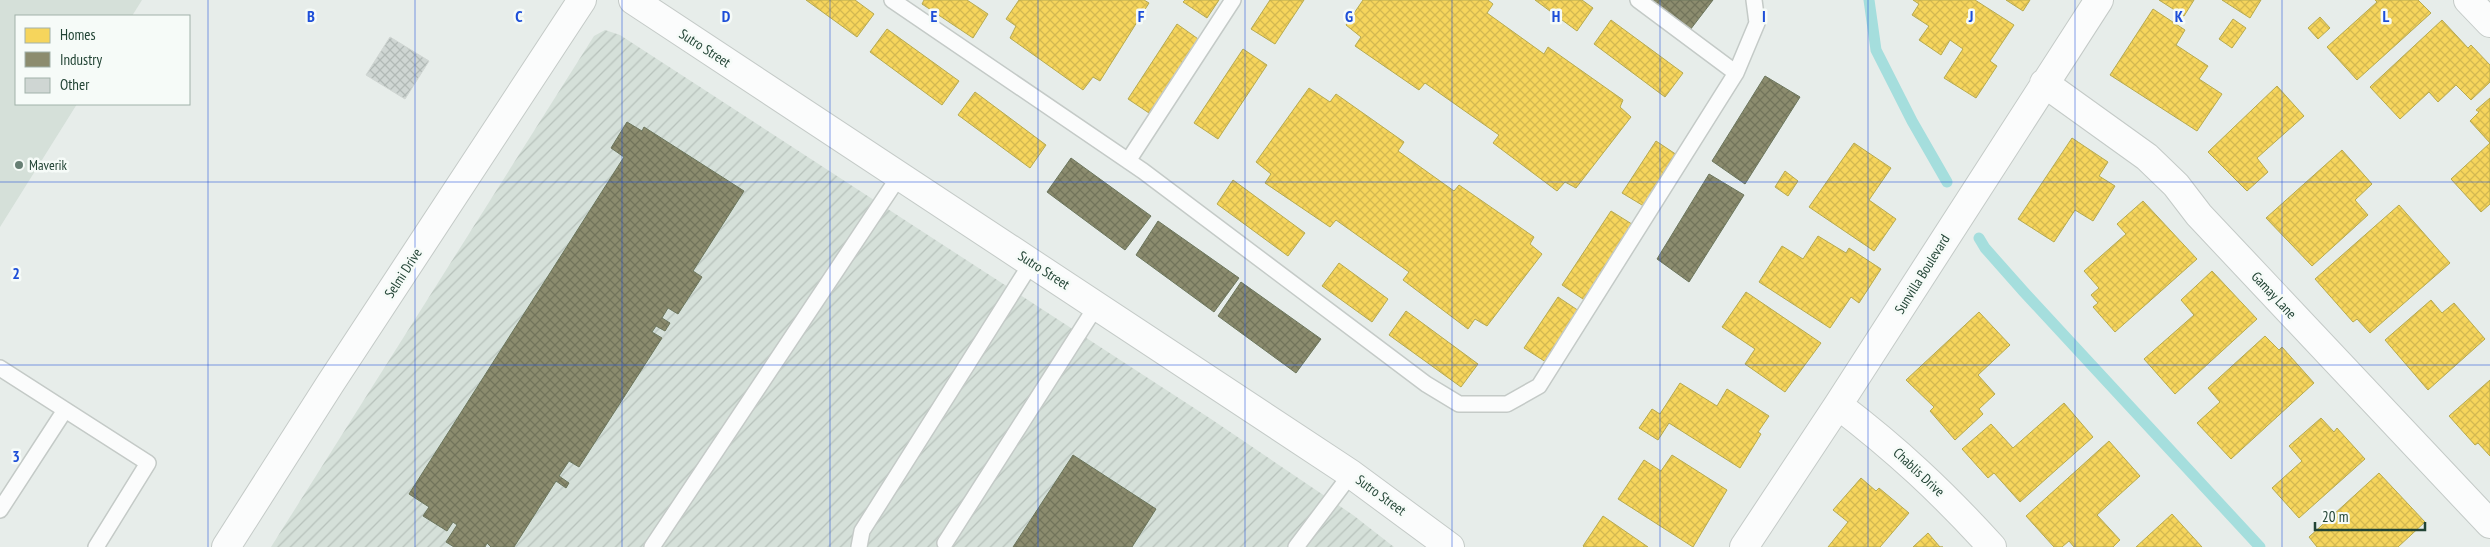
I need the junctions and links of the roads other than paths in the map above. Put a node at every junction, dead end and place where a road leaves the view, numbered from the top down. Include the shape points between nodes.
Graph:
1 (582, 0) edge
2 (633, 0) edge
3 (892, 0) edge
4 (1233, 0) edge
5 (1638, 0) edge
6 (1754, 0) edge
7 (2099, 0) edge
8 (2468, 0) edge
9 (2490, 23) edge
10 (1736, 73) junction
11 (2044, 83) junction
12 (1128, 161) junction
13 (900, 175) junction
14 (1032, 262) junction
15 (1097, 305) junction
16 (0, 368) edge
17 (1838, 405) junction
18 (65, 410) junction
19 (1351, 474) junction
20 (0, 510) edge
21 (2490, 524) edge
22 (945, 543) dead end
23 (96, 547) edge
24 (226, 547) edge
25 (652, 547) edge
26 (859, 547) edge
27 (1296, 547) edge
28 (1450, 547) edge
29 (1744, 547) edge
30 (1992, 547) edge

1 - 24 street, Selmi Drive
2 - 13 street, Sutro Street
3 - 12 lane
4 - 12 lane
5 - 10 lane
6 - 10 lane via 1757,23
7 - 11 street, Sunvilla Boulevard
8 - 9 street
10 - 12 lane via 1539,386 1506,404 1459,404 1426,384
11 - 17 street, Sunvilla Boulevard
11 - 21 street, Gamay Lane via 2147,157 2176,185 2199,216
13 - 14 street, Sutro Street
13 - 25 lane
14 - 15 street, Sutro Street
14 - 26 lane via 862,531
15 - 19 street, Sutro Street
15 - 22 lane
16 - 18 lane
17 - 29 street, Sunvilla Boulevard
17 - 30 street, Chablis Drive via 1926,478
18 - 20 lane
18 - 23 lane via 148,463
19 - 27 lane
19 - 28 street, Sutro Street

